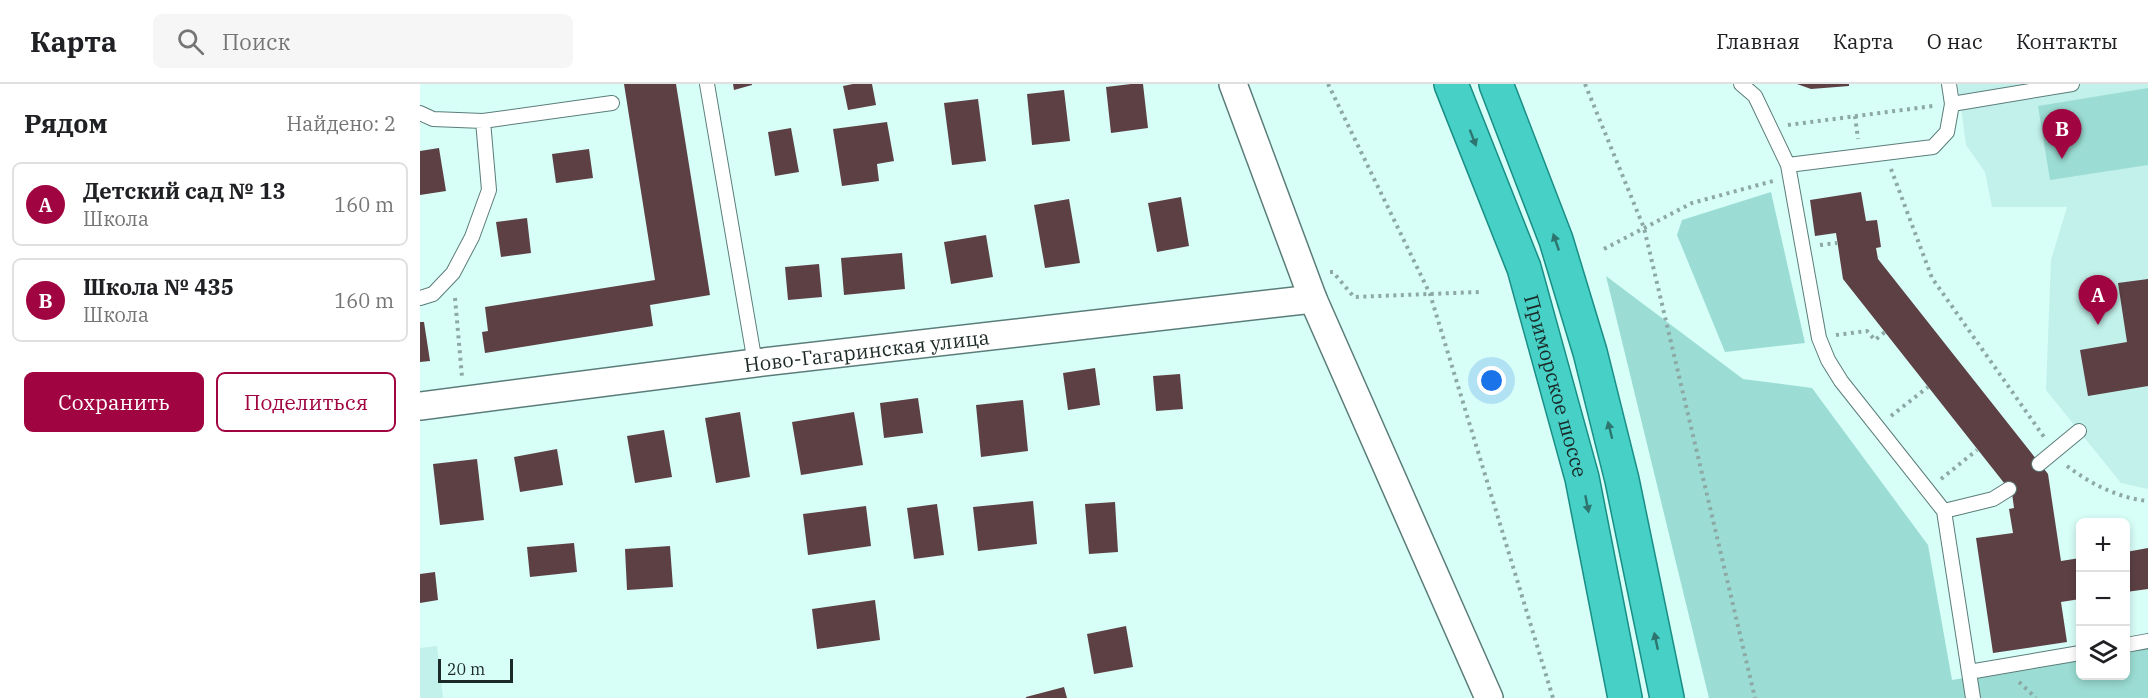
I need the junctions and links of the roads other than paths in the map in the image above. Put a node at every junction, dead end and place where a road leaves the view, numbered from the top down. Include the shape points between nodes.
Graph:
1 (707, 84) edge
2 (1233, 84) edge
3 (1451, 84) edge
4 (1496, 84) edge
5 (1742, 84) edge
6 (1949, 84) edge
7 (2072, 84) edge
8 (612, 103) dead end
9 (1952, 104) junction
10 (420, 113) edge
11 (483, 121) junction
12 (1789, 171) junction
13 (1308, 286) junction
14 (420, 298) edge
15 (755, 363) junction
16 (420, 406) edge
17 (2079, 431) dead end
18 (2039, 464) dead end
19 (2009, 489) dead end
20 (1944, 511) junction
21 (2148, 641) edge
22 (2130, 644) edge
23 (2076, 653) edge
24 (1969, 672) junction
25 (1489, 698) edge
26 (1625, 698) edge
27 (1667, 698) edge
28 (1973, 698) edge

1 - 15 lane
2 - 13 street
3 -> 26 highway, Приморское шоссе via 1527,279 1582,478
27 -> 4 highway, Приморское шоссе via 1625,491 1590,352 1556,240
5 - 12 lane via 1755,96
6 - 9 lane
7 - 9 lane
8 - 11 lane
9 - 12 lane via 1947,132 1933,147
10 - 11 lane via 433,119
11 - 14 lane via 489,190 472,237 453,273 433,294
12 - 20 lane via 1819,338 1828,360
13 - 15 street, Ново-Гагаринская улица
13 - 25 street
15 - 16 street, Ново-Гагаринская улица
17 - 18 lane
19 - 20 lane via 1993,499
20 - 24 lane
21 - 22 lane
23 - 24 lane
24 - 28 lane

